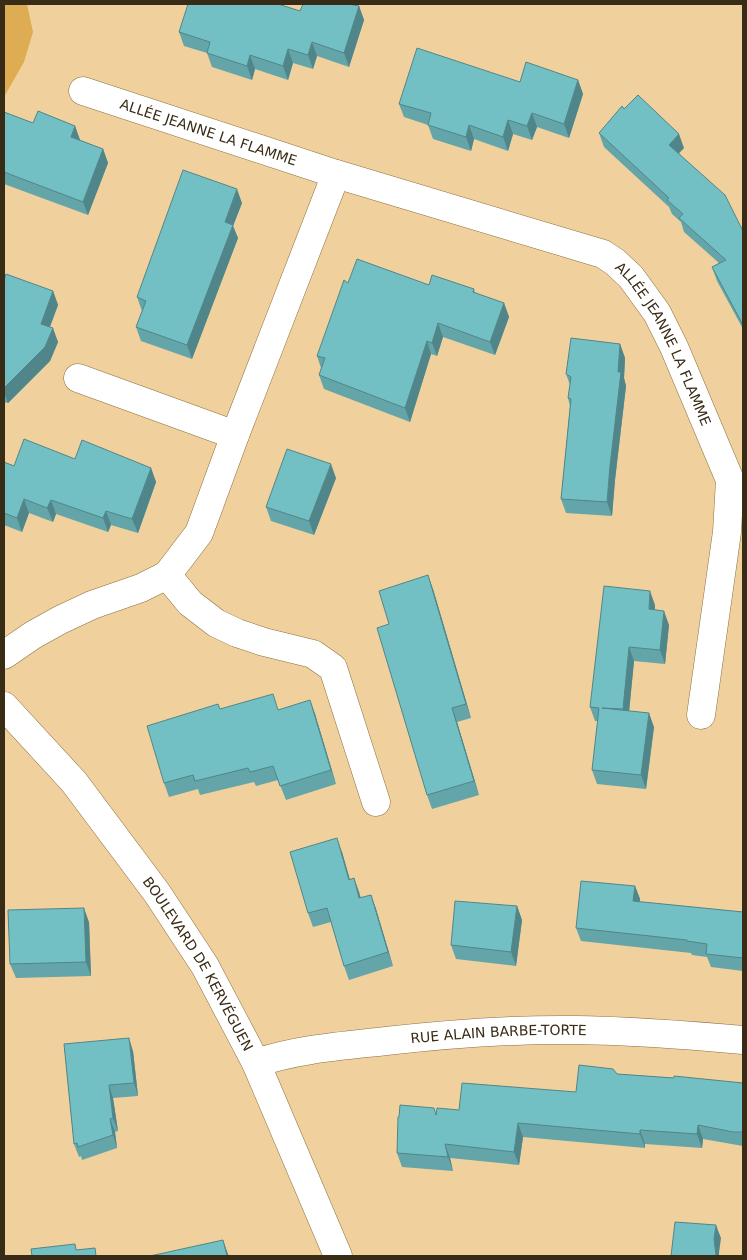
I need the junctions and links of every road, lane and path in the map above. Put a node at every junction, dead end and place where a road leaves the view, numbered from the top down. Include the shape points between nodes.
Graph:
1 (83, 91) dead end
2 (336, 174) junction
3 (78, 378) dead end
4 (235, 435) junction
5 (167, 575) junction
6 (4, 655) edge
7 (4, 706) edge
8 (700, 715) dead end
9 (376, 802) dead end
10 (743, 1040) edge
11 (256, 1063) junction
12 (338, 1256) edge

1 - 2 street, ALLÉE JEANNE LA FLAMME
2 - 4 street
2 - 8 street, ALLÉE JEANNE LA FLAMME via 603,254 631,277 657,313 730,480 726,532
3 - 4 street
4 - 5 street via 199,533
5 - 6 street via 60,620
5 - 9 street via 190,603 216,623 264,642 313,654 332,668
7 - 11 street, BOULEVARD DE KERVÉGUEN via 74,782 162,901 205,966
10 - 11 street, RUE ALAIN BARBE-TORTE via 575,1030 453,1034 312,1049
11 - 12 street, BOULEVARD DE KERVÉGUEN

